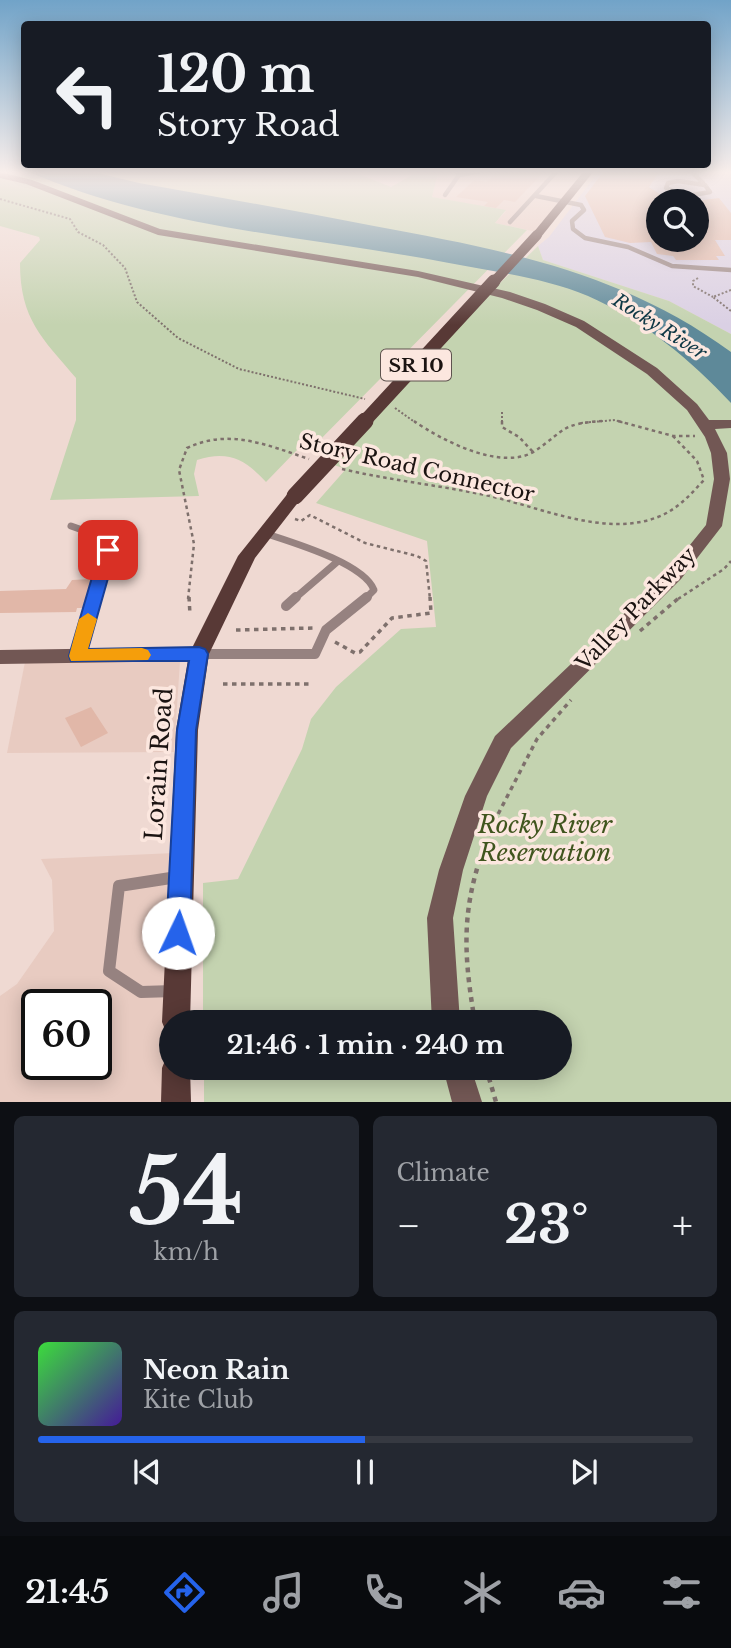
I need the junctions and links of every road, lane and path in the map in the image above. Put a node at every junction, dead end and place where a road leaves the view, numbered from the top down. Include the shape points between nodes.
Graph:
1 (72, 222) edge
2 (134, 222) edge
3 (546, 222) edge
4 (572, 222) edge
5 (700, 268) junction
6 (731, 270) edge
7 (731, 290) edge
8 (713, 297) junction
9 (731, 311) edge
10 (374, 402) dead end
11 (393, 408) dead end
12 (502, 412) dead end
13 (731, 424) edge
14 (705, 430) junction
15 (673, 436) junction
16 (533, 452) junction
17 (313, 461) dead end
18 (335, 467) dead end
19 (295, 519) dead end
20 (301, 521) dead end
21 (71, 526) dead end
22 (264, 533) junction
23 (731, 561) edge
24 (337, 562) junction
25 (286, 606) dead end
26 (190, 615) dead end
27 (313, 628) dead end
28 (236, 630) dead end
29 (640, 632) dead end
30 (199, 654) junction
31 (78, 656) junction
32 (0, 657) edge
33 (223, 684) dead end
34 (311, 684) dead end
35 (572, 699) dead end
36 (181, 877) junction
37 (177, 990) junction
38 (176, 1010) edge
39 (445, 1010) edge
40 (474, 1010) edge
41 (176, 1080) edge
42 (461, 1080) edge
43 (490, 1080) edge
44 (176, 1102) edge
45 (467, 1102) edge
46 (496, 1102) edge

1 - 10 path via 125,268 132,294 146,312 186,342 239,369
2 - 14 street, Valley Parkway via 158,232 418,274 541,307 629,354 680,394
3 - 22 main road, Lorain Road / SR 10, bridge
4 - 5 lane via 573,229 585,238 628,247 672,266
5 - 6 lane
5 - 8 path via 703,275 692,284
7 - 8 path
8 - 9 path
11 - 16 path via 434,435 474,452 503,457
12 - 16 path via 502,427
13 - 14 street
14 - 15 path
14 - 39 street, Valley Parkway via 719,453 722,479 714,526 675,575 503,742 476,796 440,918
15 - 16 path via 615,420 584,422 563,427
15 - 18 path, Story Road Connector via 699,463 704,480 683,503 663,514 633,521 577,520 485,495
17 - 26 path, Story Road Connector via 235,437 210,438 187,448 179,466 194,540 187,604
19 - 20 path
21 - 31 lane via 106,538 108,543
22 - 24 lane
22 - 30 main road, Lorain Road / SR 10 via 228,591
23 - 29 path
24 - 25 lane
24 - 30 lane via 365,576 374,590 325,631 319,652
27 - 28 path
30 - 31 street
30 - 36 main road, Lorain Road / SR 10 via 187,730
31 - 32 street
33 - 34 path
35 - 40 path via 532,749 478,867 467,903 466,946
36 - 37 main road, Lorain Road / SR 10
36 - 37 lane via 119,886 109,971 141,992
37 - 38 main road, Lorain Road / SR 10
41 - 44 main road
42 - 45 street
43 - 46 path

